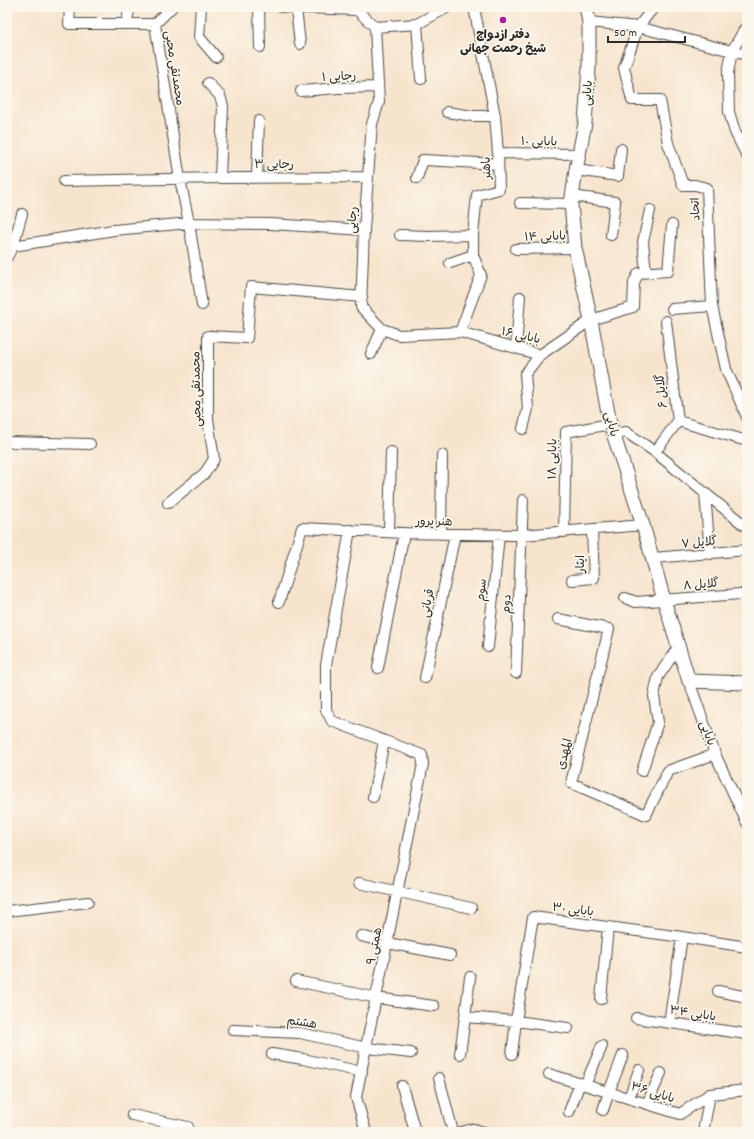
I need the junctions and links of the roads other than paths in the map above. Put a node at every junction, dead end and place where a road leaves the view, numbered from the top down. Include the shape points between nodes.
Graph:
1 (70, 7) edge
2 (130, 7) edge
3 (172, 7) edge
4 (201, 7) edge
5 (259, 7) edge
6 (282, 7) edge
7 (448, 7) edge
8 (474, 7) edge
9 (586, 7) edge
10 (654, 7) edge
11 (296, 8) edge
12 (312, 8) edge
13 (357, 8) edge
14 (588, 22) junction
15 (126, 24) junction
16 (155, 24) junction
17 (417, 24) junction
18 (747, 25) edge
19 (376, 27) junction
20 (638, 27) junction
21 (300, 44) dead end
22 (260, 47) dead end
23 (732, 52) junction
24 (747, 55) edge
25 (216, 57) dead end
26 (421, 79) dead end
27 (208, 84) dead end
28 (378, 87) junction
29 (301, 91) dead end
30 (447, 112) dead end
31 (495, 116) junction
32 (259, 120) dead end
33 (621, 149) dead end
34 (498, 153) junction
35 (579, 154) junction
36 (747, 156) edge
37 (498, 164) junction
38 (576, 170) junction
39 (257, 177) junction
40 (368, 177) junction
41 (220, 178) junction
42 (417, 178) dead end
43 (180, 179) junction
44 (64, 181) dead end
45 (572, 200) junction
46 (520, 203) dead end
47 (650, 210) dead end
48 (22, 214) dead end
49 (189, 222) junction
50 (672, 225) dead end
51 (364, 230) junction
52 (400, 235) dead end
53 (473, 235) junction
54 (611, 235) dead end
55 (13, 246) junction
56 (575, 248) junction
57 (516, 250) dead end
58 (473, 255) junction
59 (7, 257) edge
60 (450, 263) dead end
61 (646, 272) junction
62 (362, 297) junction
63 (520, 297) dead end
64 (202, 305) dead end
65 (712, 306) junction
66 (672, 309) dead end
67 (591, 320) junction
68 (666, 321) dead end
69 (382, 329) junction
70 (460, 332) junction
71 (516, 348) junction
72 (371, 354) dead end
73 (540, 355) junction
74 (747, 417) edge
75 (678, 421) junction
76 (612, 429) junction
77 (523, 430) dead end
78 (747, 441) edge
79 (7, 442) edge
80 (90, 444) dead end
81 (391, 452) dead end
82 (655, 452) junction
83 (442, 455) dead end
84 (705, 493) junction
85 (523, 500) dead end
86 (168, 503) dead end
87 (643, 524) junction
88 (744, 525) dead end
89 (350, 530) junction
90 (592, 530) junction
91 (389, 532) junction
92 (564, 532) junction
93 (404, 533) junction
94 (441, 534) junction
95 (455, 534) junction
96 (499, 535) junction
97 (522, 535) junction
98 (747, 550) edge
99 (710, 554) junction
100 (653, 558) junction
101 (572, 580) dead end
102 (740, 594) dead end
103 (625, 598) dead end
104 (664, 600) junction
105 (279, 602) dead end
106 (558, 619) dead end
107 (488, 647) dead end
108 (678, 647) junction
109 (378, 668) dead end
110 (516, 673) dead end
111 (425, 678) dead end
112 (689, 681) junction
113 (747, 683) edge
114 (384, 741) junction
115 (715, 754) junction
116 (642, 771) dead end
117 (373, 797) dead end
118 (747, 823) edge
119 (359, 883) dead end
120 (398, 892) junction
121 (88, 902) dead end
122 (471, 908) dead end
123 (7, 911) edge
124 (608, 927) junction
125 (361, 936) dead end
126 (682, 937) junction
127 (388, 943) junction
128 (747, 947) edge
129 (450, 955) dead end
130 (470, 977) dead end
131 (296, 981) dead end
132 (718, 991) dead end
133 (747, 997) edge
134 (377, 998) junction
135 (601, 999) dead end
136 (434, 1006) dead end
137 (466, 1017) junction
138 (636, 1018) dead end
139 (516, 1021) junction
140 (668, 1023) junction
141 (568, 1028) dead end
142 (233, 1030) dead end
143 (747, 1034) edge
144 (602, 1046) dead end
145 (366, 1048) junction
146 (411, 1053) dead end
147 (272, 1054) dead end
148 (460, 1054) dead end
149 (512, 1054) dead end
150 (623, 1055) dead end
151 (639, 1070) dead end
152 (362, 1072) junction
153 (661, 1073) dead end
154 (549, 1074) dead end
155 (439, 1078) dead end
156 (582, 1084) junction
157 (402, 1086) dead end
158 (747, 1090) edge
159 (609, 1092) junction
160 (710, 1094) junction
161 (629, 1098) junction
162 (647, 1104) junction
163 (603, 1110) dead end
164 (569, 1112) dead end
165 (132, 1115) dead end
166 (704, 1127) dead end
167 (188, 1132) edge
168 (366, 1132) edge
169 (417, 1132) edge
170 (453, 1132) edge
171 (461, 1132) edge
172 (485, 1132) edge

1 - 15 street via 69,24
2 - 15 street
3 - 16 street, محمدتقی محبی
4 - 25 street via 199,37
5 - 22 street
6 - 11 street
7 - 17 street
8 - 31 street, باهنر
9 - 14 main road, بابایی
10 - 20 street, اتحاد
11 - 12 street
11 - 21 street
12 - 13 street
13 - 19 street
14 - 20 street
14 - 35 main road, بابایی via 589,68 585,123
15 - 16 street
16 - 43 street, محمدتقی محبی
17 - 19 street
17 - 26 street
18 - 23 street
19 - 28 street, رجایی
20 - 23 street
20 - 65 street, اتحاد via 624,68 632,100 660,100 668,143 683,185 707,188
23 - 24 street
23 - 36 street via 728,73 729,112 735,132
27 - 41 street via 220,96 223,106
28 - 29 street, رجایی ۱
28 - 40 street, رجایی via 379,102 372,124
30 - 31 street
31 - 34 street, باهنر
32 - 39 street
33 - 38 street via 618,176
34 - 35 street, بابایی ۱۰
34 - 37 street, باهنر
35 - 38 main road, بابایی
37 - 42 street via 423,160
37 - 53 street, باهنر via 499,190 477,195
38 - 45 main road, بابایی
39 - 40 street, رجایی ۳
39 - 41 street, رجایی ۳
40 - 51 street, رجایی
41 - 43 street, رجایی ۳
43 - 44 street, رجایی ۳
43 - 49 street, محمدتقی محبی
45 - 46 street
45 - 54 street via 615,202
45 - 56 main road, بابایی
47 - 61 street via 643,242
48 - 55 street
49 - 51 street
49 - 55 street via 114,230
49 - 64 street, محمدتقی محبی
50 - 61 street via 668,271
51 - 62 street, رجایی
52 - 53 street
53 - 58 street, باهنر
55 - 59 street
56 - 57 street, بابایی ۱۴
56 - 67 main road, بابایی
58 - 60 street
58 - 70 street, باهنر via 481,275
61 - 67 street, بابایی ۱۶ via 639,273 634,282 633,307
62 - 69 street, رجایی via 361,307
62 - 86 street, محمدتقی محبی via 251,287 247,338 208,336 208,419 214,459 205,473
63 - 71 street
65 - 66 street
65 - 74 street, اتحاد via 726,369
67 - 73 street, بابایی ۱۶
67 - 76 main road, بابایی
68 - 75 street, گلایل ۶
69 - 70 street, رجایی via 399,335
69 - 72 street
70 - 71 street, بابایی ۱۶
71 - 73 street, بابایی ۱۶
73 - 77 street via 525,374 528,408
75 - 78 street
75 - 82 street, گلایل ۶
76 - 82 street via 626,432
76 - 87 main road, بابایی
76 - 92 street, بابایی ۱۸ via 566,432
79 - 80 street
81 - 91 street
82 - 84 street
83 - 94 street
84 - 88 street
84 - 99 street
85 - 97 street, دوم
87 - 90 street, هنر پرور
87 - 100 main road, بابایی
89 - 91 street, هنر پرور
89 - 105 street, هنر پرور via 302,528
89 - 114 street via 326,665 326,710 332,721
90 - 92 street, هنر پرور
90 - 101 street, ایثار via 594,578
91 - 93 street, هنر پرور
92 - 97 street, هنر پرور
93 - 94 street, هنر پرور
93 - 109 street
94 - 95 street, هنر پرور
95 - 96 street, هنر پرور
95 - 111 street, قربانی
96 - 97 street, هنر پرور
96 - 107 street, سوم
97 - 110 street, دوم
98 - 99 street, گلایل ۷
99 - 100 street, گلایل ۷
100 - 104 main road, بابایی
102 - 104 street, گلایل ۸
103 - 104 street, گلایل ۸ via 636,602
104 - 108 main road, بابایی
106 - 115 street, المهدی via 609,629 571,783 646,815 668,771
108 - 112 main road, بابایی
108 - 116 street via 658,677 654,696 658,722
112 - 113 main road
112 - 115 street, بابایی
114 - 117 street
114 - 120 street, همتی ۹ via 422,755 423,764
115 - 118 street, بابایی
119 - 120 street
120 - 122 street
120 - 127 street, همتی ۹
121 - 123 street
124 - 126 street, بابایی ۳۰
124 - 135 street
124 - 139 street, بابایی ۳۰ via 533,917
125 - 127 street
126 - 128 street, بابایی ۳۰
126 - 140 street
127 - 129 street
127 - 134 street, همتی ۹
130 - 137 street
131 - 134 street
132 - 133 street
134 - 136 street
134 - 145 street, همتی ۹
137 - 139 street
137 - 148 street
138 - 140 street, بابایی ۳۴
139 - 141 street
139 - 149 street, بابایی ۳۰
140 - 143 street, بابایی ۳۴
142 - 145 street, هشتم via 300,1034
144 - 156 street
145 - 146 street, هشتم
145 - 152 street, همتی ۹
147 - 152 street
150 - 159 street
151 - 161 street
152 - 168 street, همتی ۹ via 356,1097
153 - 162 street
154 - 156 street, بابایی ۳۶
155 - 170 street
156 - 159 street, بابایی ۳۶
156 - 164 street
157 - 169 street
158 - 160 street, بابایی ۳۶
159 - 161 street, بابایی ۳۶
159 - 163 street
160 - 162 street, بابایی ۳۶ via 680,1114
160 - 166 street
161 - 162 street, بابایی ۳۶
165 - 167 street via 188,1127
171 - 172 street via 473,1129

